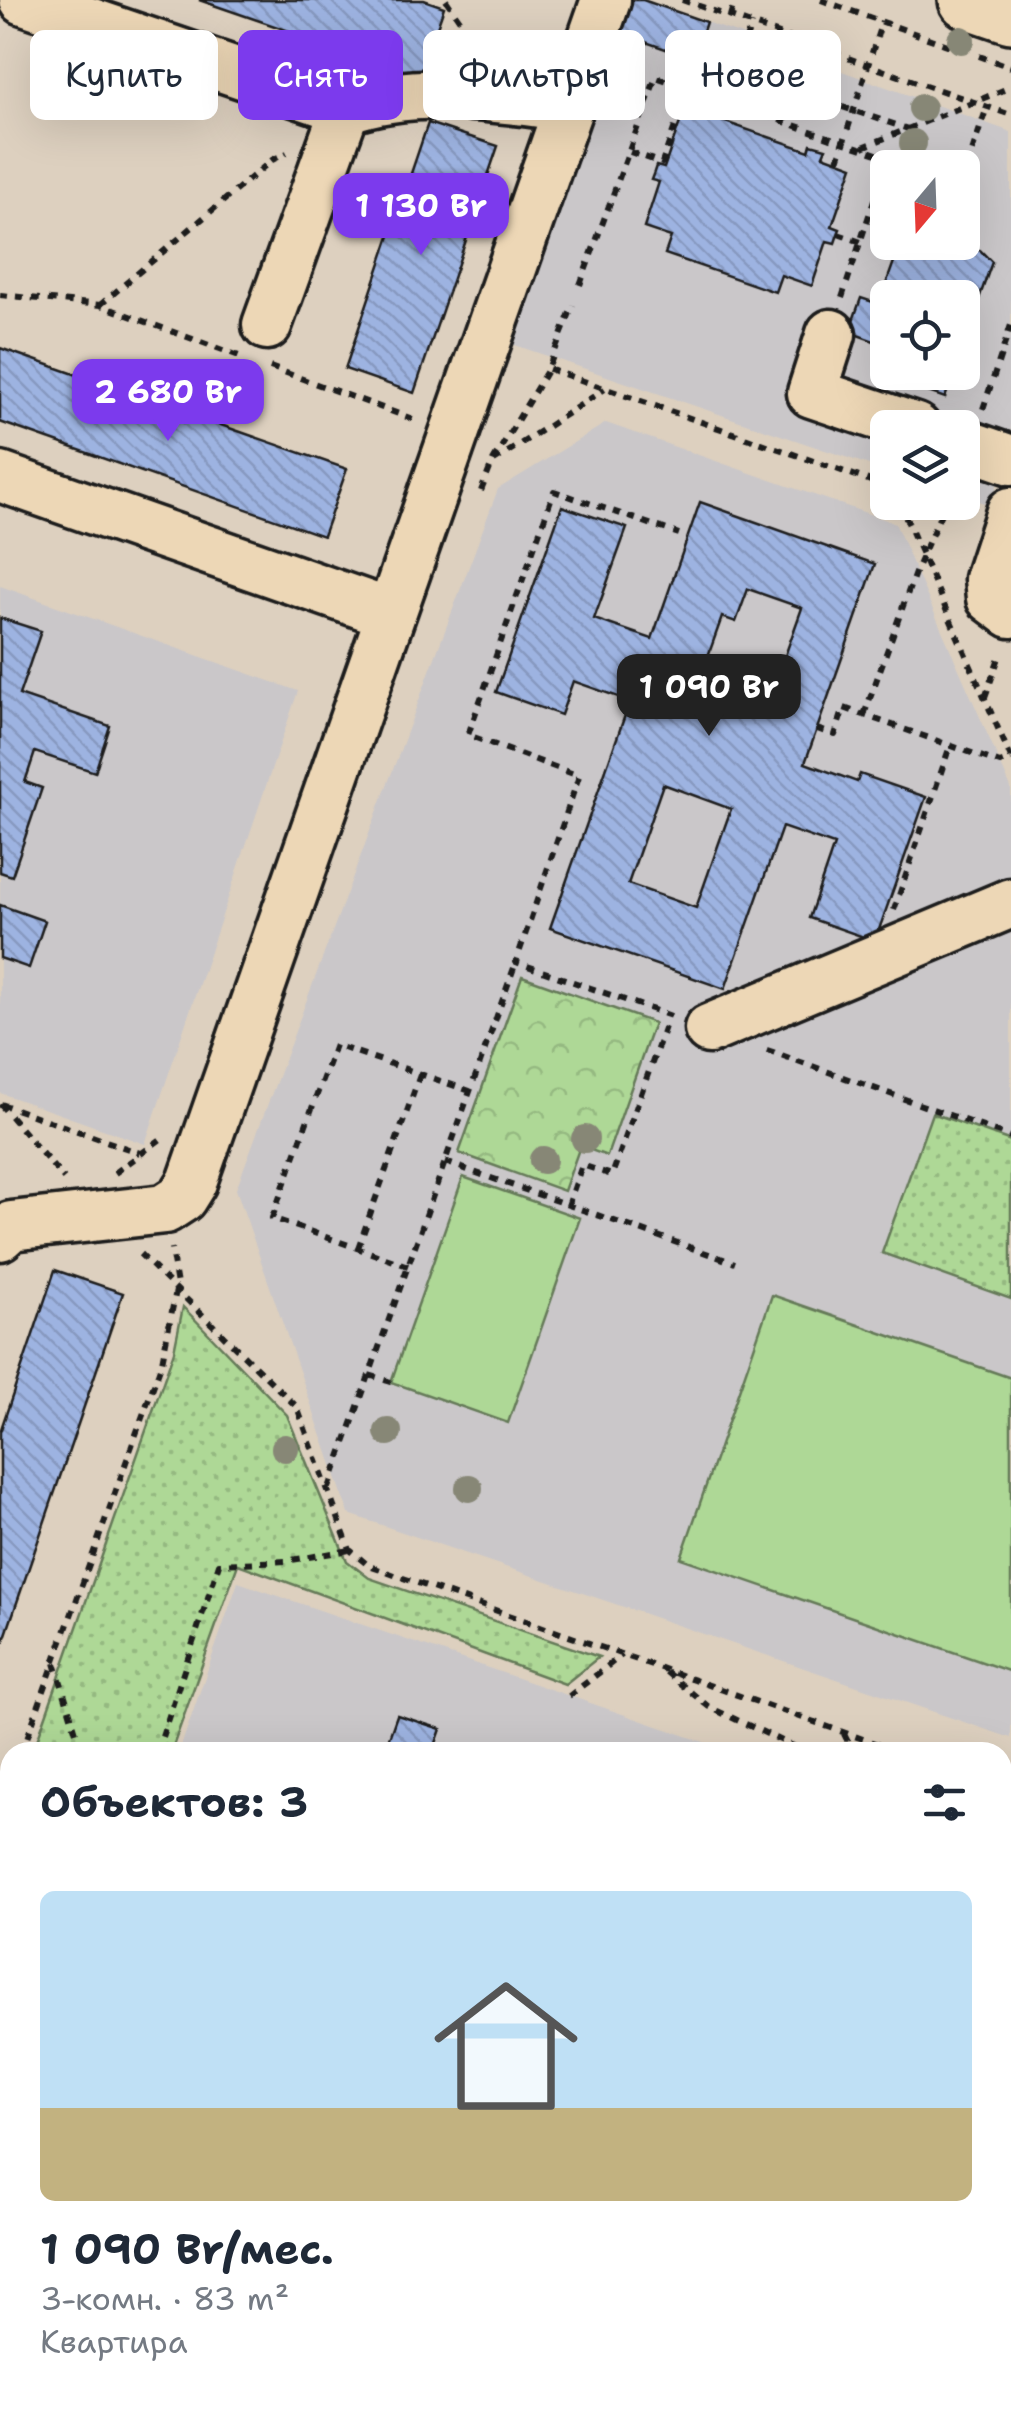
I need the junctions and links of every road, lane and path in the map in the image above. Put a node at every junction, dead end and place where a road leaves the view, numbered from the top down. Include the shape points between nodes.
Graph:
1 (24, 0) edge
2 (446, 0) edge
3 (606, 0) edge
4 (682, 0) edge
5 (735, 0) edge
6 (821, 0) edge
7 (1011, 15) edge
8 (730, 17) junction
9 (882, 22) junction
10 (752, 24) junction
11 (962, 24) edge
12 (466, 30) edge
13 (596, 30) edge
14 (750, 30) edge
15 (974, 54) dead end
16 (868, 65) junction
17 (1011, 67) edge
18 (665, 81) edge
19 (1011, 87) edge
20 (423, 97) edge
21 (974, 102) junction
22 (841, 106) edge
23 (987, 107) junction
24 (854, 110) junction
25 (1011, 115) edge
26 (566, 120) edge
27 (677, 120) edge
28 (781, 120) edge
29 (340, 121) junction
30 (908, 128) junction
31 (844, 142) junction
32 (862, 148) junction
33 (973, 150) edge
34 (870, 151) edge
35 (630, 152) junction
36 (838, 160) dead end
37 (870, 214) edge
38 (838, 234) dead end
39 (861, 242) junction
40 (850, 276) dead end
41 (580, 285) dead end
42 (0, 294) edge
43 (100, 306) junction
44 (1011, 325) edge
45 (831, 334) dead end
46 (258, 349) junction
47 (548, 369) dead end
48 (605, 389) junction
49 (870, 412) edge
50 (452, 434) junction
51 (981, 450) edge
52 (493, 461) dead end
53 (0, 476) edge
54 (870, 481) edge
55 (1011, 512) edge
56 (907, 520) edge
57 (938, 520) edge
58 (679, 534) dead end
59 (922, 556) junction
60 (388, 613) junction
61 (1008, 628) edge
62 (985, 698) junction
63 (864, 715) junction
64 (817, 729) dead end
65 (950, 746) junction
66 (1011, 759) edge
67 (1011, 903) edge
68 (877, 959) junction
69 (516, 962) junction
70 (688, 1022) junction
71 (420, 1074) junction
72 (470, 1091) junction
73 (0, 1104) edge
74 (168, 1133) dead end
75 (1011, 1137) edge
76 (142, 1153) junction
77 (445, 1162) junction
78 (111, 1176) dead end
79 (69, 1184) dead end
80 (568, 1206) junction
81 (168, 1231) dead end
82 (0, 1236) edge
83 (133, 1247) dead end
84 (358, 1248) junction
85 (735, 1263) dead end
86 (408, 1266) junction
87 (177, 1285) junction
88 (369, 1374) junction
89 (390, 1382) dead end
90 (328, 1490) junction
91 (350, 1550) junction
92 (622, 1654) junction
93 (55, 1662) junction
94 (661, 1668) junction
95 (569, 1696) dead end
96 (843, 1733) junction
97 (26, 1742) edge
98 (79, 1742) edge
99 (160, 1742) edge
100 (784, 1742) edge
101 (847, 1742) edge
102 (870, 1742) edge

1 - 29 lane
2 - 12 path
3 - 13 lane
4 - 8 path
5 - 8 path
6 - 9 path
7 - 11 main road
8 - 10 path
9 - 11 path
9 - 16 path
10 - 14 path
10 - 16 path
15 - 17 path
16 - 21 path
16 - 24 path
18 - 35 path via 656,78
19 - 21 path
20 - 29 lane via 377,98
21 - 23 path
21 - 30 path
22 - 24 path
23 - 25 path
23 - 33 path
24 - 30 path
24 - 31 path
26 - 50 lane
27 - 35 path via 662,163
28 - 31 path
29 - 43 path via 272,160
29 - 46 lane
30 - 32 path
31 - 32 path
31 - 36 path
32 - 34 path
35 - 41 path
37 - 39 path
38 - 39 path
39 - 40 path
42 - 43 path
43 - 46 path
44 - 51 path
45 - 49 lane via 812,392
46 - 50 path
47 - 48 path
48 - 52 path
48 - 54 path
50 - 60 lane
53 - 60 lane
55 - 61 lane via 989,579 991,598
56 - 59 path
57 - 59 path
58 - 69 path via 554,491 468,736 578,776
59 - 62 path
59 - 63 path
60 - 82 lane via 192,1182 165,1209 11,1226
61 - 62 path
62 - 66 path
63 - 64 path via 844,708 834,735
63 - 65 path
65 - 66 path via 1000,763
65 - 68 path
67 - 68 lane
68 - 70 lane
69 - 70 path
69 - 72 path
70 - 75 path
70 - 80 path via 612,1175 582,1165
71 - 72 path
71 - 84 path
71 - 84 path via 334,1045 278,1201 272,1218
72 - 77 path
73 - 76 path
73 - 79 path
74 - 76 path
76 - 78 path
77 - 80 path
77 - 86 path
80 - 85 path
81 - 87 path
83 - 87 path
84 - 86 path
86 - 88 path
87 - 90 path via 297,1407
87 - 93 path via 162,1362
88 - 89 path
88 - 90 path
90 - 91 path
91 - 92 path via 369,1566
91 - 99 path via 286,1562 219,1564
92 - 94 path
92 - 95 path
93 - 97 path
93 - 98 path
94 - 96 path
94 - 100 path via 709,1707
96 - 101 path
96 - 102 path

